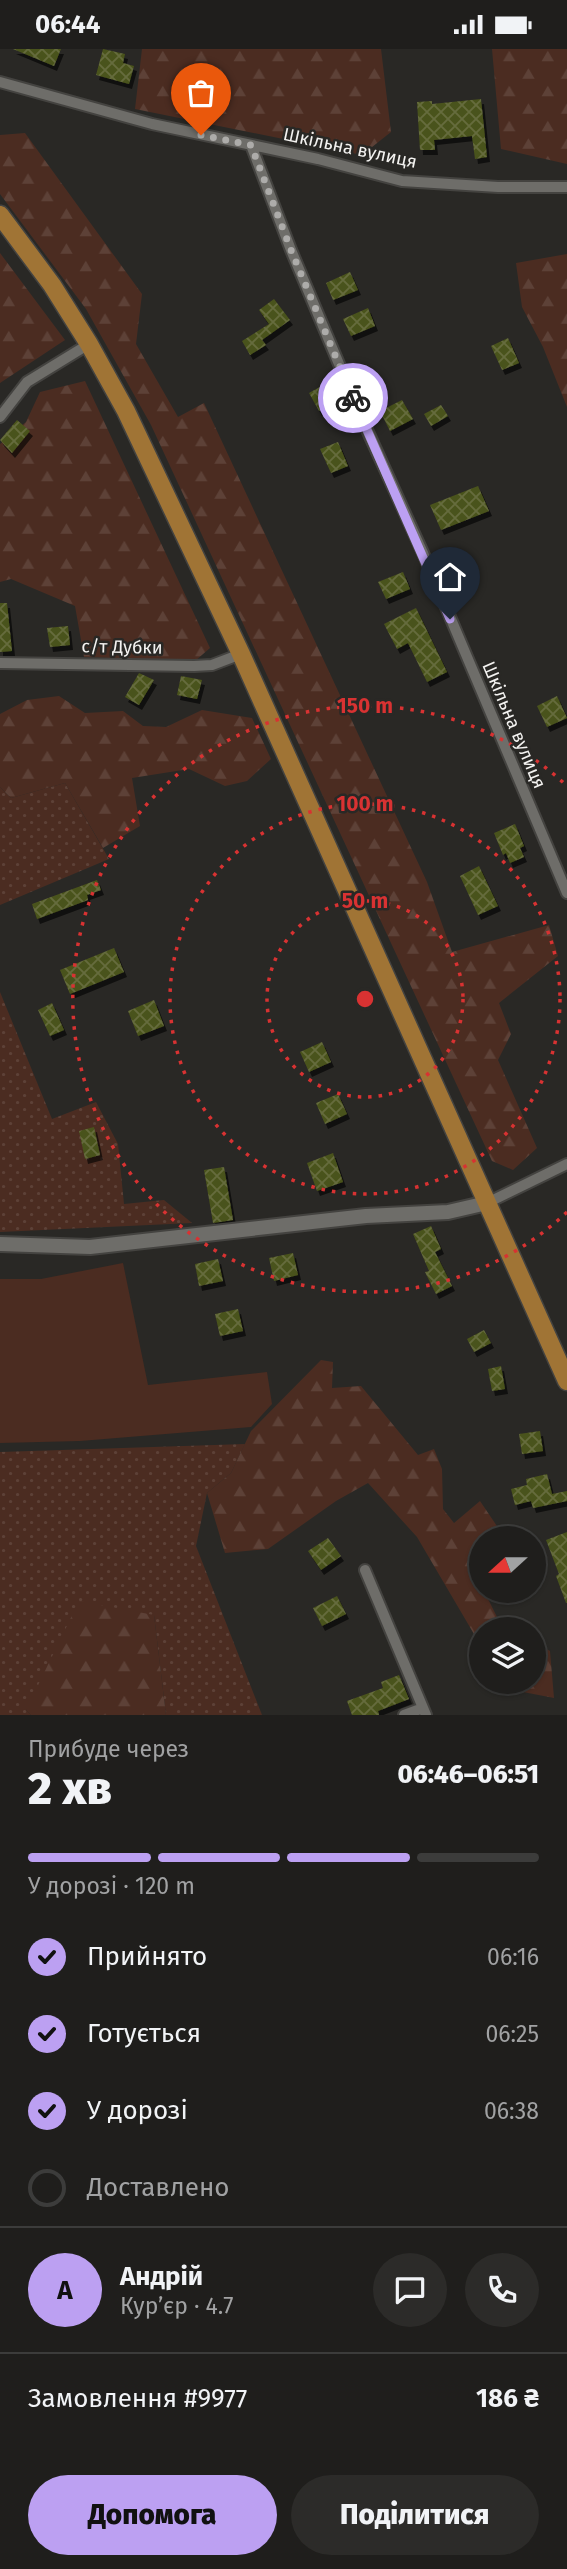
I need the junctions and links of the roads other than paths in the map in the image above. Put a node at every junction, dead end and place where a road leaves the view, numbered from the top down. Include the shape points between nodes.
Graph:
1 (0, 82) edge
2 (251, 145) junction
3 (567, 187) edge
4 (0, 215) edge
5 (89, 344) junction
6 (0, 417) edge
7 (240, 654) junction
8 (0, 663) edge
9 (567, 893) edge
10 (567, 1164) edge
11 (487, 1203) junction
12 (0, 1244) edge
13 (567, 1381) edge
14 (365, 1570) dead end
15 (424, 1711) edge
16 (404, 1715) edge

1 - 2 street, Шкільна вулиця via 152,124
2 - 3 street, Шкільна вулиця via 402,181
2 - 9 street, Шкільна вулиця via 363,421
4 - 5 main road
5 - 6 street via 27,382
5 - 7 main road via 126,411
7 - 8 street, с/т Дубки via 212,665 194,666
7 - 11 main road
10 - 11 street
11 - 12 street via 448,1212 366,1216 90,1247
11 - 13 main road
14 - 15 street
15 - 16 street

